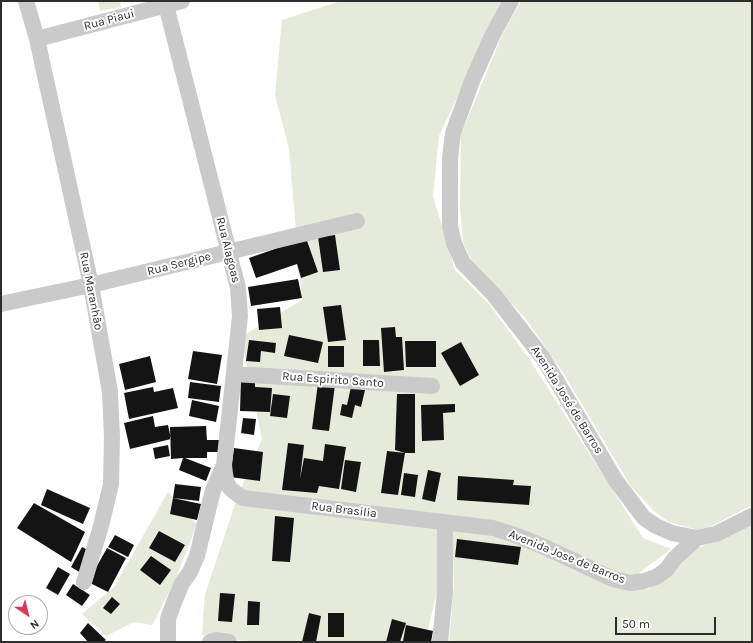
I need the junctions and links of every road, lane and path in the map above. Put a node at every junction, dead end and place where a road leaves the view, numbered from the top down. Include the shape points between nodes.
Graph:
1 (26, 1) edge
2 (182, 1) edge
3 (511, 1) edge
4 (165, 3) edge
5 (36, 39) junction
6 (357, 221) dead end
7 (229, 252) junction
8 (91, 285) junction
9 (1, 304) edge
10 (234, 374) junction
11 (432, 386) dead end
12 (224, 465) junction
13 (243, 498) joint
14 (752, 516) edge
15 (445, 522) junction
16 (697, 538) junction
17 (84, 582) dead end
18 (168, 642) edge
19 (210, 642) edge
20 (229, 642) edge
21 (440, 642) edge

1 - 5 street, Rua Maranhão
2 - 4 street, Rua Piaui
3 - 16 street, Avenida José de Barros via 472,81 453,133 450,158 450,226 454,243 463,263 494,295 543,358 616,481 644,518 672,533
4 - 5 street, Rua Piaui
4 - 7 street, Rua Alagoas
5 - 8 street, Rua Maranhão
6 - 7 street, Rua Sergipe
7 - 8 street, Rua Sergipe
7 - 10 street, Rua Alagoas via 238,288 240,316
8 - 9 street, Rua Sergipe
8 - 17 street, Rua Maranhão via 110,392 112,457 111,484
10 - 11 street, Rua Espirito Santo
10 - 12 street, Rua Alagoas
12 - 13 street, Rua Alagoas via 227,486
12 - 18 street via 213,490 197,556 168,619
13 - 15 street, Rua Brasilia
14 - 16 street, Avenida José de Barros via 716,534
15 - 16 street, Avenida Jose de Barros via 493,528 515,535 613,579 630,583 656,577
15 - 21 street via 445,592
19 - 20 street

